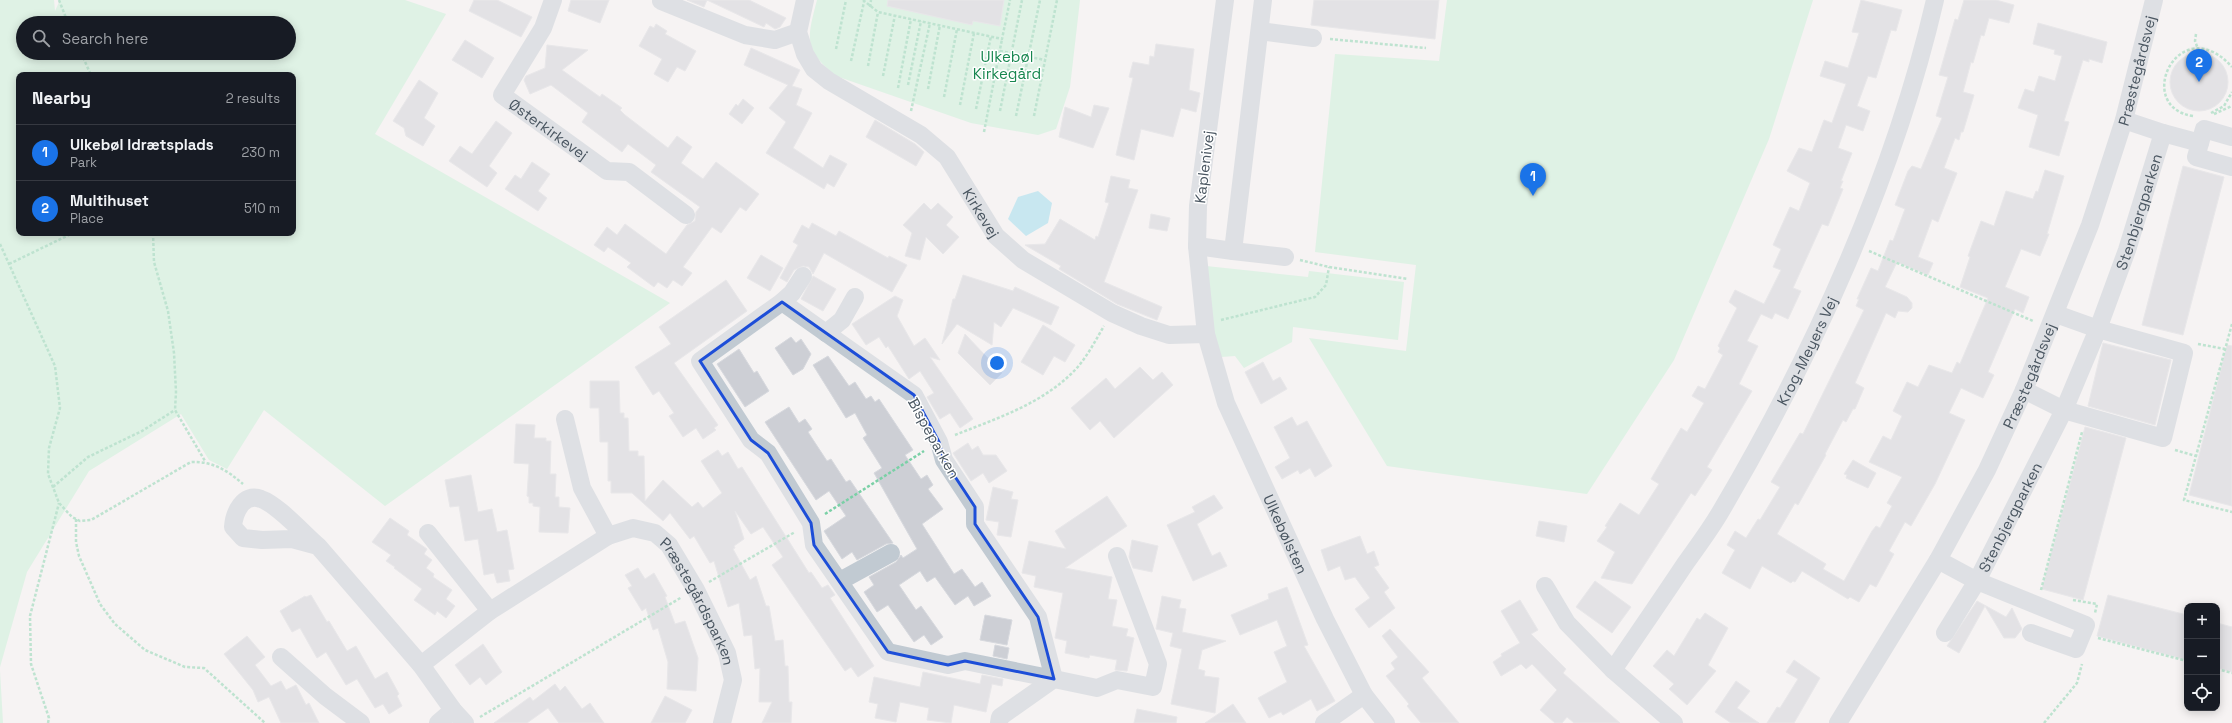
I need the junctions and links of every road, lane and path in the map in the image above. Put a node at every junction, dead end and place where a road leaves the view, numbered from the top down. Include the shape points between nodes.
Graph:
1 (59, 0) edge
2 (554, 0) edge
3 (805, 0) edge
4 (846, 0) edge
5 (871, 0) edge
6 (1010, 0) edge
7 (1022, 0) edge
8 (1040, 0) edge
9 (1057, 0) edge
10 (1225, 0) edge
11 (1264, 0) edge
12 (1935, 0) edge
13 (2154, 0) edge
14 (661, 1) dead end
15 (863, 1) edge
16 (870, 7) junction
17 (878, 12) junction
18 (65, 16) edge
19 (895, 16) junction
20 (911, 19) junction
21 (921, 21) junction
22 (930, 23) junction
23 (940, 25) junction
24 (957, 29) junction
25 (1260, 31) junction
26 (798, 32) junction
27 (974, 33) junction
28 (2196, 34) dead end
29 (991, 36) junction
30 (1313, 38) joint
31 (1002, 39) junction
32 (1426, 48) dead end
33 (836, 49) dead end
34 (2198, 49) junction
35 (1000, 51) junction
36 (1011, 54) junction
37 (1028, 57) junction
38 (85, 60) edge
39 (1045, 60) junction
40 (851, 61) dead end
41 (868, 66) dead end
42 (2232, 67) edge
43 (90, 72) edge
44 (883, 76) dead end
45 (908, 85) dead end
46 (898, 88) dead end
47 (928, 89) dead end
48 (2232, 92) edge
49 (944, 97) dead end
50 (913, 104) dead end
51 (960, 104) dead end
52 (2224, 106) dead end
53 (2232, 106) edge
54 (976, 109) dead end
55 (1000, 111) dead end
56 (2187, 115) dead end
57 (2208, 115) dead end
58 (1016, 116) dead end
59 (1034, 116) dead end
60 (2124, 120) junction
61 (984, 132) dead end
62 (2163, 132) junction
63 (2232, 137) edge
64 (2200, 143) junction
65 (2232, 168) edge
66 (686, 215) dead end
67 (67, 236) edge
68 (153, 236) edge
69 (0, 244) edge
70 (1855, 245) junction
71 (1197, 246) junction
72 (1233, 251) junction
73 (1285, 257) joint
74 (9, 264) junction
75 (1329, 267) junction
76 (803, 276) dead end
77 (1408, 278) dead end
78 (855, 297) dead end
79 (782, 302) junction
80 (1112, 313) junction
81 (2053, 321) junction
82 (2232, 324) edge
83 (1206, 329) junction
84 (2098, 329) junction
85 (2231, 330) edge
86 (826, 333) junction
87 (2024, 390) junction
88 (175, 410) junction
89 (2064, 410) junction
90 (565, 420) dead end
91 (2083, 426) dead end
92 (939, 442) junction
93 (2174, 450) dead end
94 (2196, 456) junction
95 (205, 461) junction
96 (53, 487) junction
97 (260, 498) junction
98 (59, 503) junction
99 (2232, 512) edge
100 (76, 519) junction
101 (810, 523) junction
102 (428, 533) dead end
103 (608, 536) junction
104 (318, 546) junction
105 (891, 553) dead end
106 (1117, 556) dead end
107 (1938, 560) junction
108 (840, 581) junction
109 (1977, 581) junction
110 (1544, 586) dead end
111 (696, 590) junction
112 (2040, 594) dead end
113 (490, 610) junction
114 (1945, 633) dead end
115 (2031, 633) dead end
116 (2082, 634) junction
117 (281, 657) dead end
118 (2184, 660) edge
119 (421, 665) junction
120 (1613, 670) junction
121 (2220, 670) edge
122 (2232, 673) edge
123 (1054, 680) junction
124 (1364, 695) junction
125 (465, 717) edge
126 (1844, 721) edge
127 (48, 723) edge
128 (265, 723) edge
129 (361, 723) edge
130 (438, 723) edge
131 (722, 723) edge
132 (999, 723) edge
133 (1324, 723) edge
134 (1386, 723) edge
135 (1674, 723) edge

1 - 18 path
2 - 66 street, Østerkirkevej via 544,28 502,95 607,171 628,172
3 - 26 street, Kirkevej
4 - 33 path
5 - 16 path
6 - 31 path
7 - 36 path
8 - 37 path
9 - 39 path
10 - 71 street, Kaplenivej via 1198,206
11 - 25 street
12 - 70 street, Krog-Meyers Vej via 1927,36 1889,155
13 - 60 street, Præstegårdsvej
14 - 26 street via 745,35 775,40
15 - 16 path
15 - 40 path
16 - 17 path
17 - 19 path
17 - 41 path
19 - 20 path
19 - 44 path
20 - 21 path
20 - 46 path
21 - 22 path
21 - 45 path
22 - 23 path
22 - 50 path
23 - 24 path
23 - 47 path
24 - 27 path
24 - 49 path
25 - 30 street
25 - 72 street
26 - 80 street, Kirkevej via 805,54 814,69 829,81 922,134 947,157 996,236 1023,260
27 - 29 path
27 - 51 path
28 - 34 path
29 - 31 path
29 - 54 path
30 - 32 path
31 - 35 path
34 - 42 path via 2213,51
34 - 56 path via 2182,52 2171,61 2166,72 2166,97 2175,108
35 - 36 path
35 - 61 path
36 - 37 path
36 - 55 path
37 - 39 path
37 - 58 path
38 - 43 path
39 - 59 path
48 - 52 path
53 - 57 path
60 - 62 street
60 - 81 street, Præstegårdsvej via 2090,225
62 - 64 street
62 - 84 street, Stenbjergparken via 2127,250
63 - 64 street via 2204,129
64 - 65 street via 2196,157
67 - 74 path
68 - 88 path via 154,262 168,310 174,353
69 - 74 path
70 - 81 path
70 - 120 street, Krog-Meyers Vej via 1783,400 1720,513
71 - 72 street
71 - 83 street, Kaplenivej
72 - 73 street
73 - 75 path
74 - 96 path via 56,366 60,408 49,448 48,474
75 - 77 path
75 - 83 path via 1326,285 1315,297
76 - 79 street via 792,293
78 - 86 street via 842,320
79 - 86 street, Bispeparken
79 - 101 street via 700,361 751,440 768,453
80 - 83 street, Kirkevej via 1169,335
80 - 92 path via 1072,374 1053,390 1032,403
81 - 84 street
81 - 87 street, Præstegårdsvej
82 - 85 path
83 - 124 street, Ulkebølsten via 1226,403 1325,619
84 - 89 street, Stenbjergparken
84 - 89 street via 2184,353 2163,438
85 - 94 path
86 - 92 street, Bispeparken via 914,395
87 - 89 street
87 - 107 street, Præstegårdsvej via 1986,470
88 - 95 path
88 - 96 path via 142,431 88,457
89 - 109 street, Stenbjergparken
90 - 103 street via 582,488
91 - 112 path
92 - 101 path
92 - 123 street, Bispeparken via 944,460 975,507 975,524 1038,617
93 - 94 path
94 - 99 path via 2184,500
95 - 97 path via 237,479
95 - 100 path via 190,462 91,520
96 - 98 path
97 - 104 street
97 - 104 street via 250,499 239,505 234,516 233,527 244,538 292,540
98 - 100 path
98 - 127 path via 30,616 31,664 49,718
100 - 128 path via 79,556 100,604 115,624 145,650 185,667 204,668
101 - 108 street via 814,544
101 - 111 path
102 - 113 street
103 - 111 street, Præstegårdsparken via 633,528 655,533 669,545
103 - 113 street, Præstegårdsparken
104 - 119 street
105 - 108 street
106 - 123 street via 1158,664 1153,687 1117,680 1097,688
107 - 109 street, Stenbjergparken
107 - 126 street, Præstegårdsvej
108 - 123 street via 888,652 948,665 965,661
109 - 114 street, Stenbjergparken
109 - 116 street via 2086,625
110 - 120 street via 1567,623
111 - 125 path
111 - 131 street, Præstegårdsparken via 727,653 732,680
113 - 119 street, Præstegårdsparken
115 - 116 street via 2076,649
116 - 118 path
117 - 129 street via 325,696
119 - 125 street
120 - 135 street
121 - 122 path
123 - 132 street via 1000,717
124 - 133 street
124 - 134 street, Ulkebølsten
125 - 130 street

